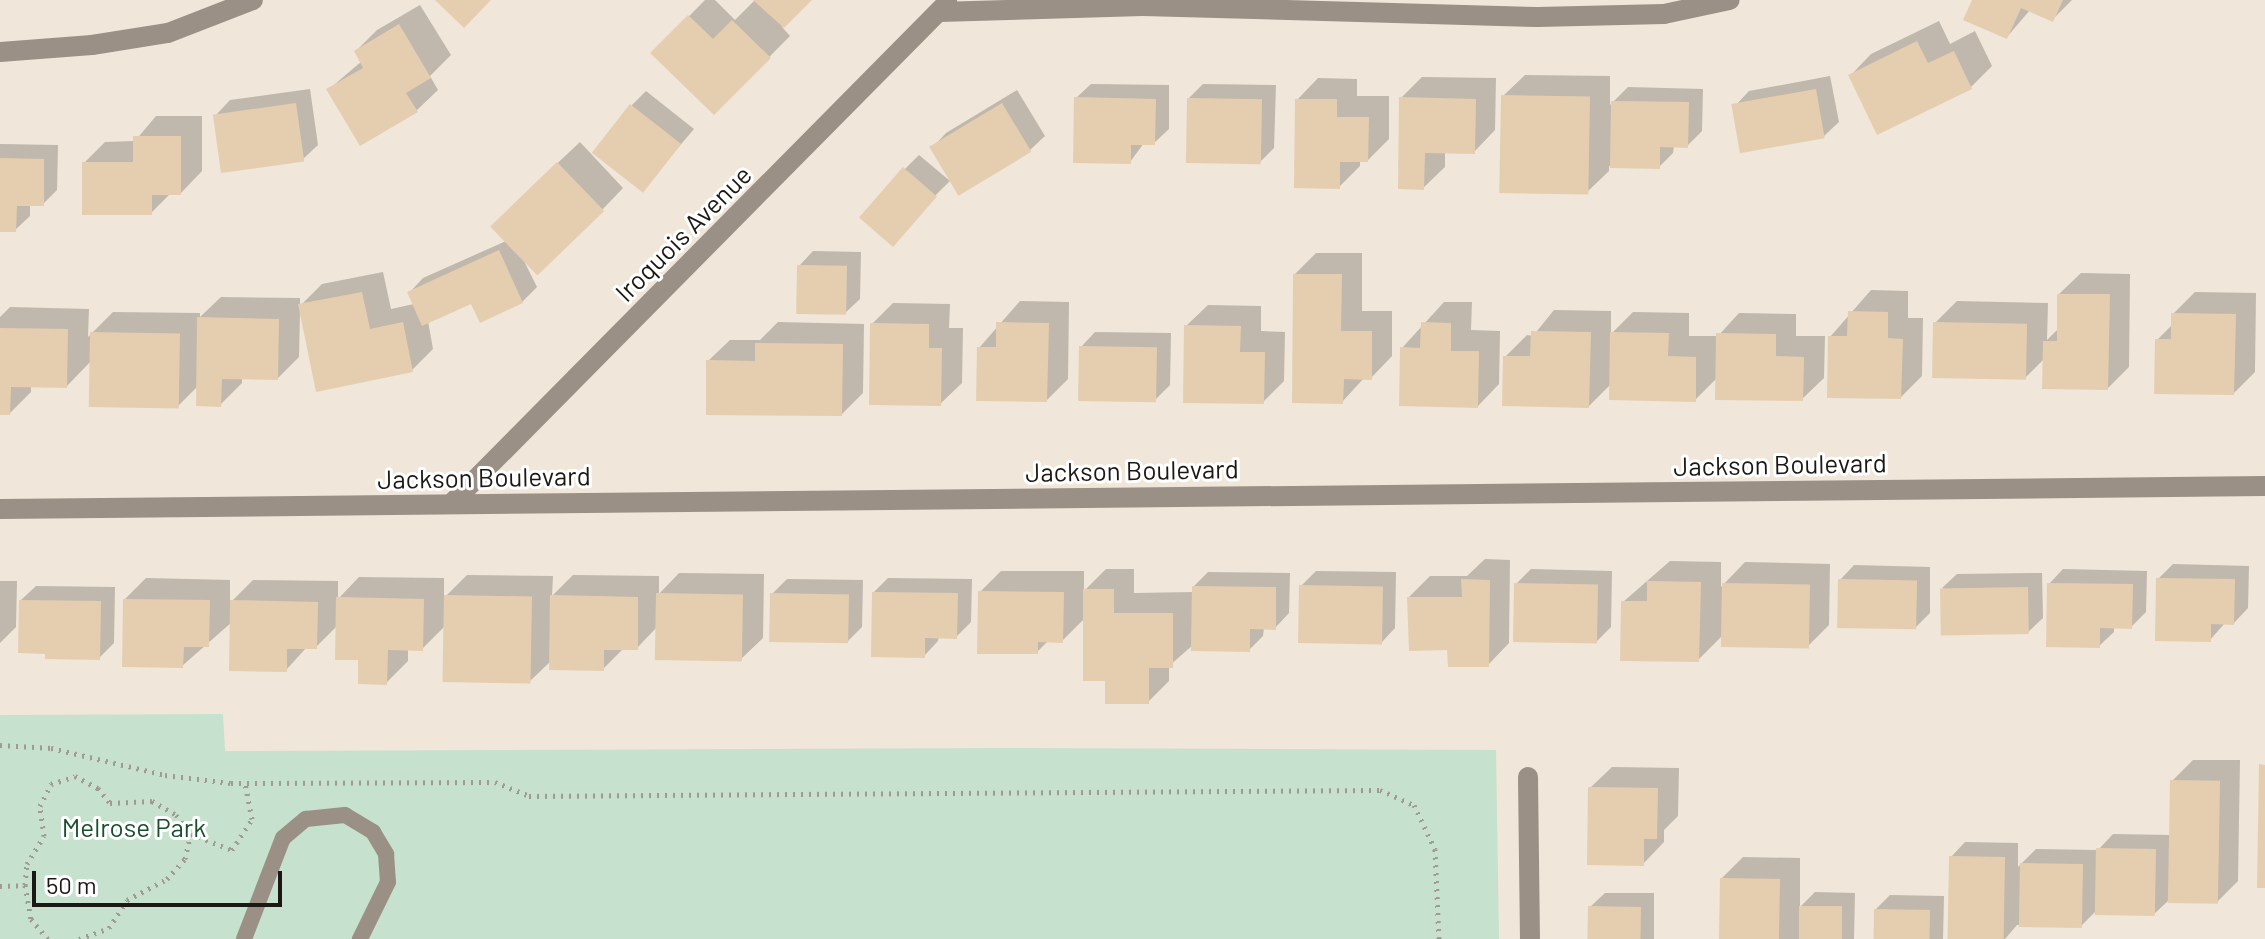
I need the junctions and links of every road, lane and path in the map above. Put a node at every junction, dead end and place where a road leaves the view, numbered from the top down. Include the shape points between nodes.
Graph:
1 (253, 0) edge
2 (1730, 0) edge
3 (1142, 3) edge
4 (944, 6) edge
5 (0, 52) edge
6 (2265, 486) edge
7 (452, 503) junction
8 (0, 509) edge
9 (0, 745) edge
10 (1528, 777) dead end
11 (245, 784) junction
12 (191, 834) junction
13 (25, 885) junction
14 (0, 886) edge
15 (48, 939) edge
16 (79, 939) edge
17 (244, 939) edge
18 (360, 939) edge
19 (1439, 939) edge
20 (1530, 939) edge

1 - 5 street via 168,33
2 - 3 street via 1664,14 1538,17
3 - 4 street
4 - 7 street, Iroquois Avenue
6 - 7 street, Jackson Boulevard
7 - 8 street, Jackson Boulevard
9 - 11 path via 51,748 165,775
10 - 20 street
11 - 12 path via 252,819 232,850
11 - 19 path via 495,782 529,796 1380,790 1414,805 1435,849
12 - 13 path via 176,815 152,801 110,803 98,788 75,776 51,784 40,806 44,836 27,864
12 - 16 path via 185,859 167,879 127,900 109,928
13 - 14 path
13 - 15 path via 31,919
17 - 18 lane via 283,838 306,819 345,815 373,832 386,854 388,882

